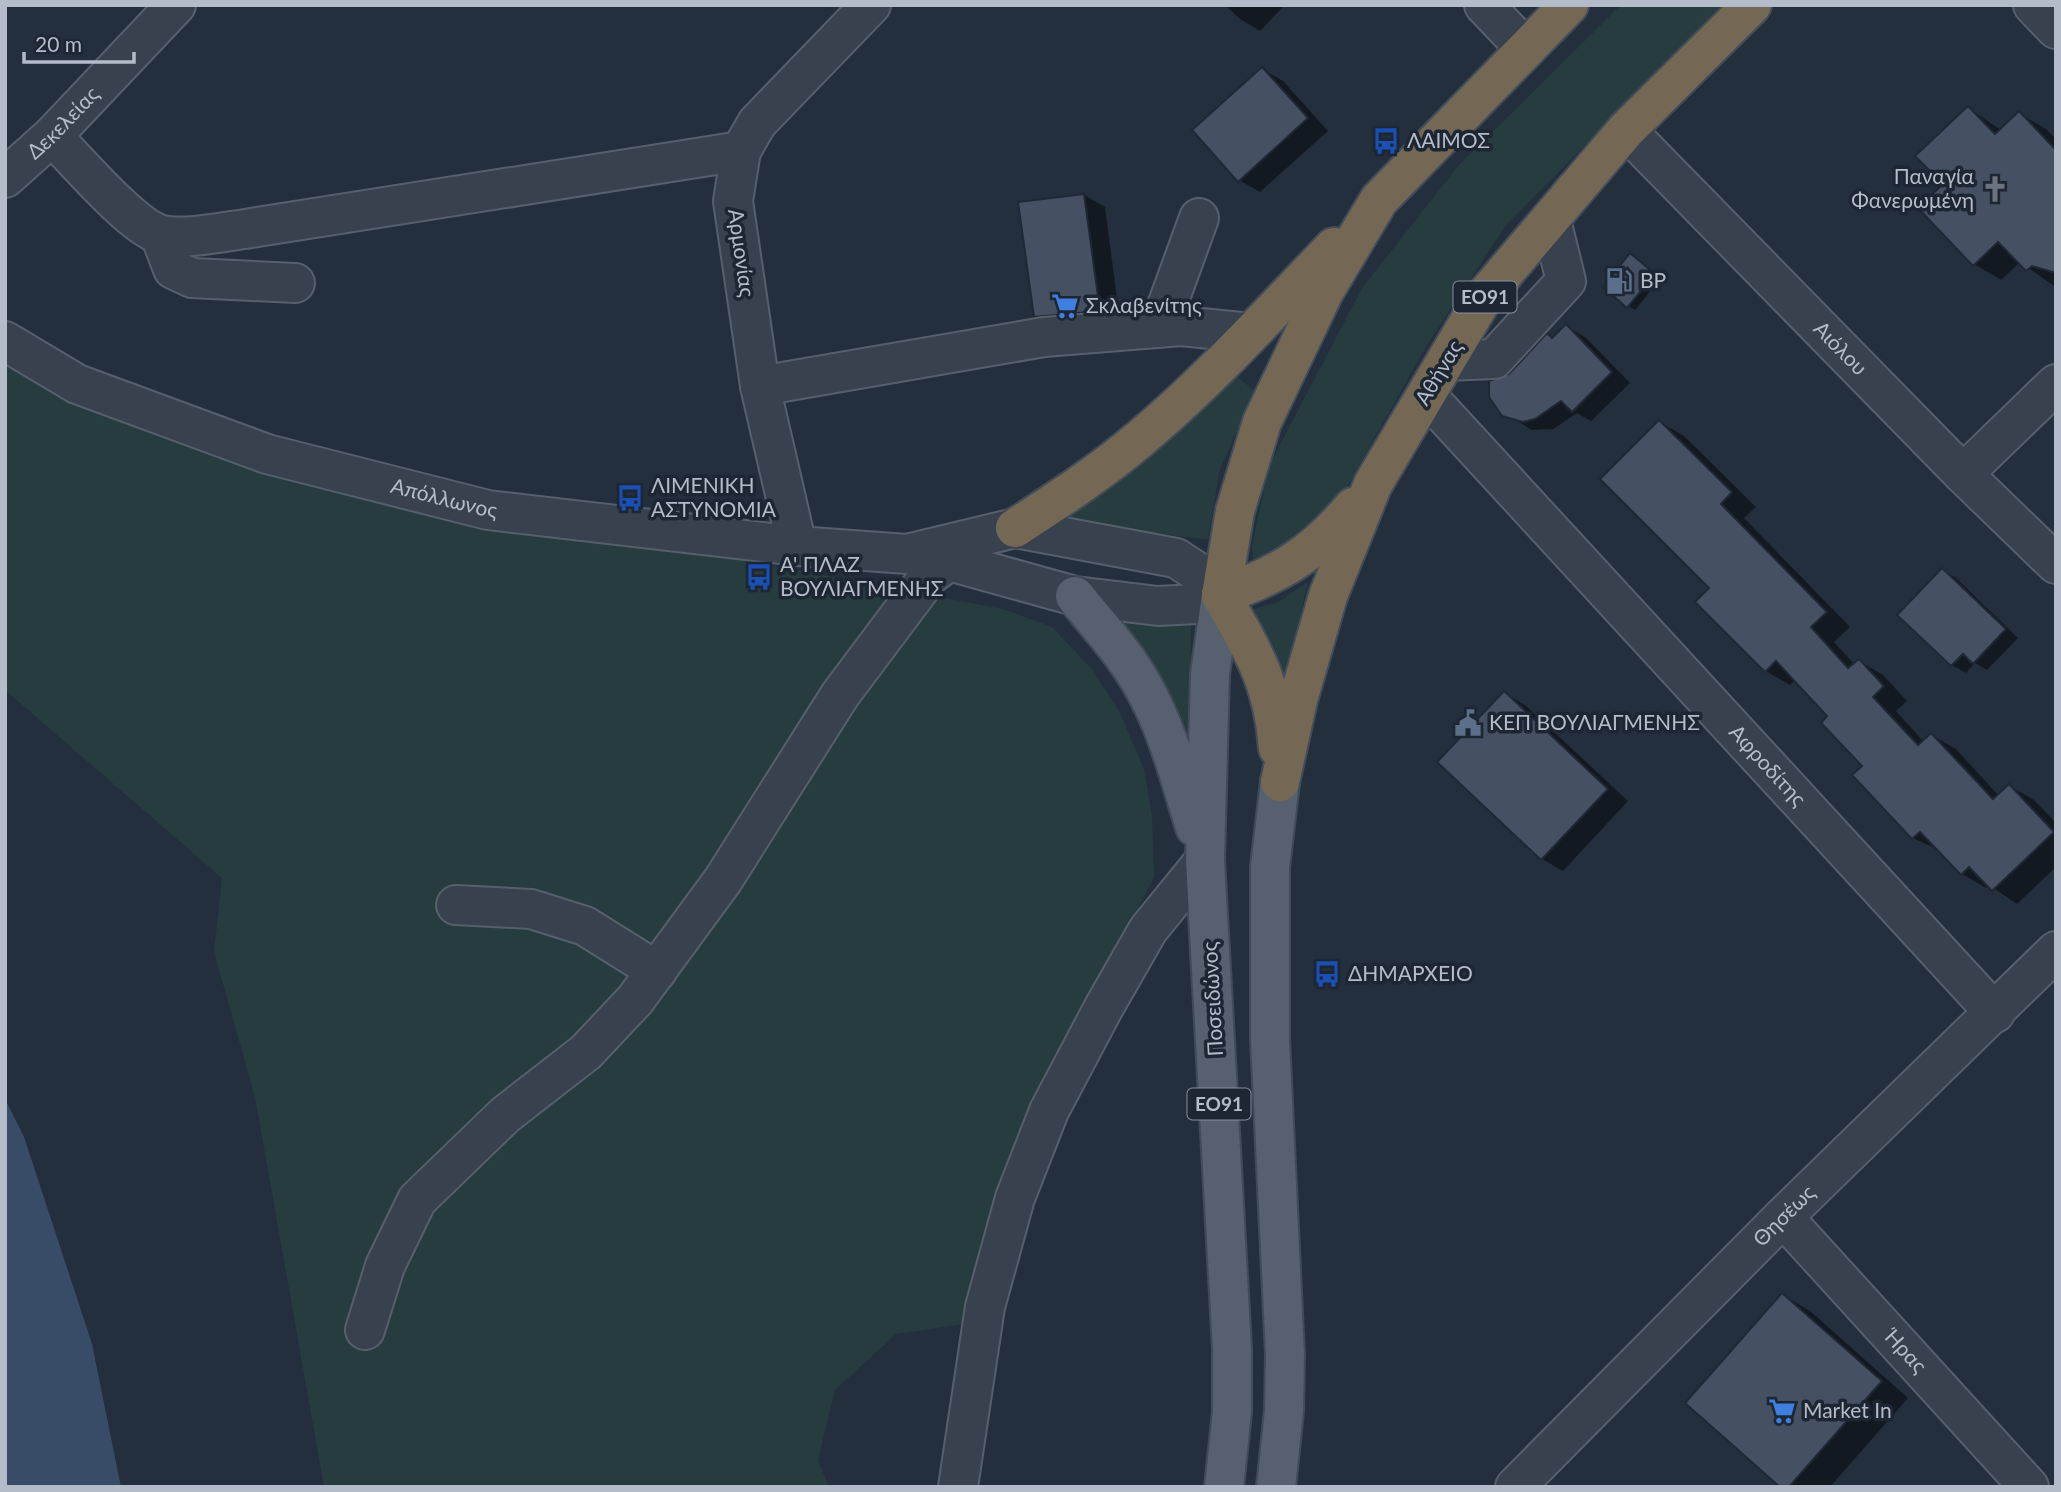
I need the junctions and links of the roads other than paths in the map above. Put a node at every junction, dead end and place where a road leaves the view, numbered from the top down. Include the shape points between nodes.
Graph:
1 (176, 5) edge
2 (871, 5) edge
3 (1484, 5) edge
4 (1569, 5) edge
5 (1752, 5) edge
6 (2033, 5) edge
7 (2056, 29) edge
8 (1525, 48) junction
9 (1626, 130) junction
10 (52, 136) junction
11 (741, 151) junction
12 (5, 178) edge
13 (1379, 200) junction
14 (1199, 218) dead end
15 (1551, 220) junction
16 (160, 234) junction
17 (295, 283) dead end
18 (1158, 328) junction
19 (1251, 333) junction
20 (5, 341) edge
21 (1446, 361) junction
22 (2056, 384) edge
23 (760, 386) junction
24 (1426, 395) junction
25 (1963, 474) junction
26 (1373, 484) junction
27 (1015, 528) junction
28 (797, 546) junction
29 (907, 554) junction
30 (949, 561) junction
31 (2056, 564) edge
32 (1221, 595) junction
33 (1075, 596) junction
34 (1280, 782) junction
35 (1205, 860) junction
36 (456, 905) dead end
37 (2056, 951) edge
38 (657, 971) junction
39 (1995, 1013) junction
40 (1783, 1217) junction
41 (365, 1330) dead end
42 (958, 1487) edge
43 (1224, 1487) edge
44 (1276, 1487) edge
45 (1515, 1487) edge
46 (2029, 1487) edge

1 - 10 street, Δεκελείας
2 - 11 street, Αρμονίας via 757,123
3 - 8 street
4 - 8 highway, ΕΟ91
5 - 9 highway, Αθήνας / ΕΟ91
6 - 7 street
8 - 13 highway, ΕΟ91
9 - 15 highway, Αθήνας / ΕΟ91
9 - 25 street, Αιόλου
10 - 12 street, Δεκελείας
10 - 16 street via 140,224
11 - 16 street via 224,232
11 - 23 street, Αρμονίας via 733,201
13 - 19 highway
13 - 32 highway, ΕΟ91 via 1324,292 1262,422 1235,510
14 - 18 street
15 - 21 highway, Αθήνας / ΕΟ91 via 1483,298
15 - 21 street via 1566,281 1494,359
16 - 17 street via 173,269 192,278
18 - 19 street
18 - 23 street via 1044,337
19 - 27 highway via 1141,438
20 - 28 street, Απόλλωνος via 77,384 281,458 488,510
21 - 24 highway, Αθήνας / ΕΟ91
22 - 25 street
23 - 28 street, Αρμονίας
24 - 26 highway, Αθήνας / ΕΟ91
24 - 39 street, Αφροδίτης
25 - 31 street, Αιόλου
26 - 32 highway via 1334,531 1296,563
26 - 34 highway, Αθήνας / ΕΟ91 via 1328,596
27 - 29 street
27 - 32 street via 1176,558
28 - 29 street, Απόλλωνος
29 - 30 street
30 - 33 street
30 - 38 street via 930,575 840,695 723,880
32 - 33 street via 1197,604 1158,606
32 - 34 highway via 1265,677 1276,722
32 - 35 main road, Ποσειδώνος / ΕΟ91 via 1209,687
33 - 35 main road via 1144,687 1167,738
34 - 44 main road, ΕΟ91 via 1270,867 1270,1039 1285,1355
35 - 42 street via 1148,930 1049,1111 1015,1198 985,1307
35 - 43 main road, Ποσειδώνος / ΕΟ91 via 1232,1349 1232,1412
36 - 38 street via 531,909 585,926
37 - 39 street, Θησέως
38 - 41 street via 586,1052 505,1115 417,1200 385,1266
39 - 40 street, Θησέως
40 - 45 street, Θησέως
40 - 46 street, Ήρας

